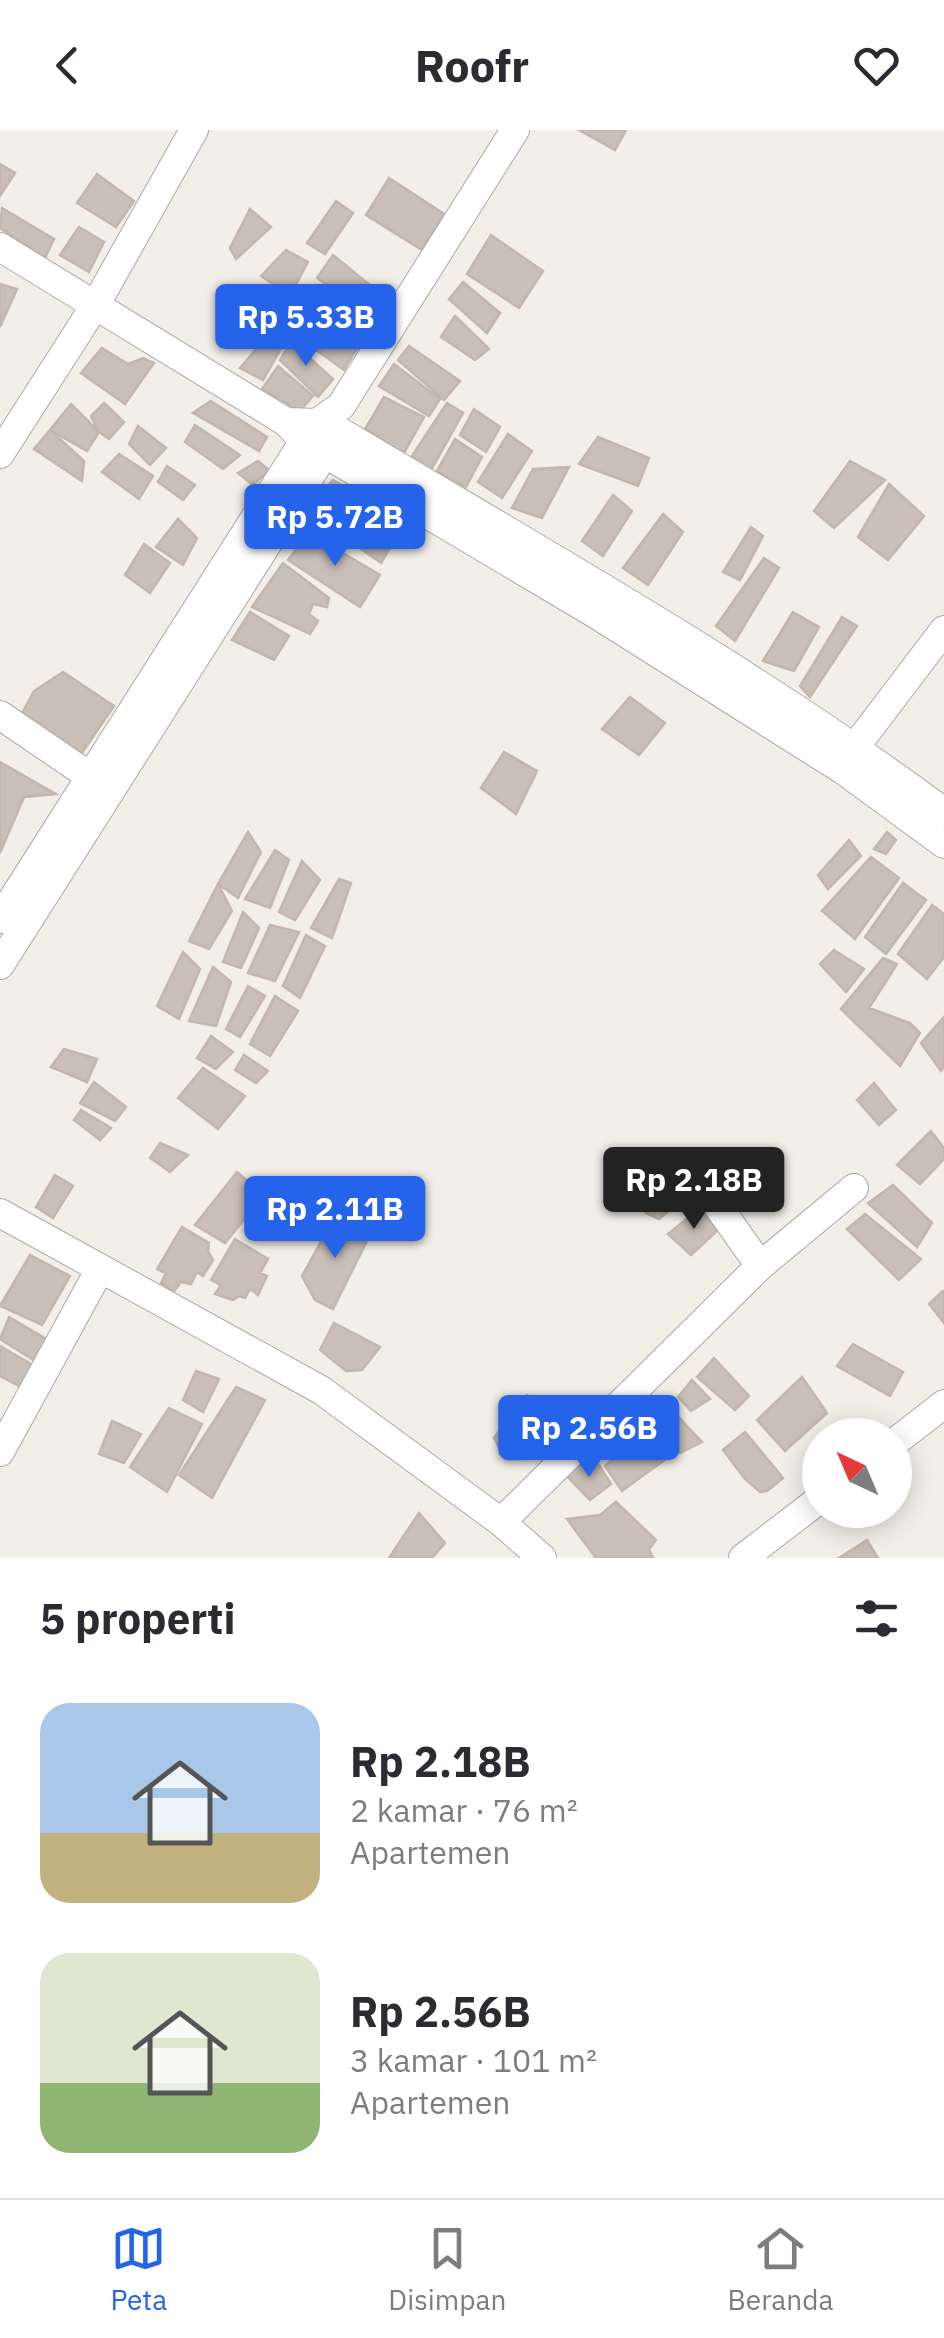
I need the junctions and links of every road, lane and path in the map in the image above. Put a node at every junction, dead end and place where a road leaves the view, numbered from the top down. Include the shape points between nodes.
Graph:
1 (194, 130) edge
2 (515, 130) edge
3 (0, 247) edge
4 (96, 304) junction
5 (319, 429) junction
6 (0, 454) edge
7 (944, 630) edge
8 (0, 715) edge
9 (856, 746) junction
10 (100, 783) junction
11 (944, 812) edge
12 (944, 844) edge
13 (0, 919) edge
14 (0, 965) edge
15 (696, 1175) dead end
16 (854, 1188) dead end
17 (0, 1213) edge
18 (760, 1266) junction
19 (100, 1269) junction
20 (944, 1404) edge
21 (912, 1429) edge
22 (0, 1452) edge
23 (802, 1513) edge
24 (501, 1522) junction
25 (542, 1558) edge
26 (743, 1558) edge

1 - 4 street
2 - 5 street
3 - 4 street
4 - 5 street
4 - 6 street
5 - 9 street via 605,590
5 - 10 street
5 - 12 street
7 - 9 street
8 - 10 street
9 - 11 street
10 - 13 street
10 - 14 street
15 - 18 street
16 - 18 street
17 - 19 street
18 - 24 street
19 - 22 street
19 - 24 street via 321,1390
20 - 21 street
23 - 26 street
24 - 25 street

